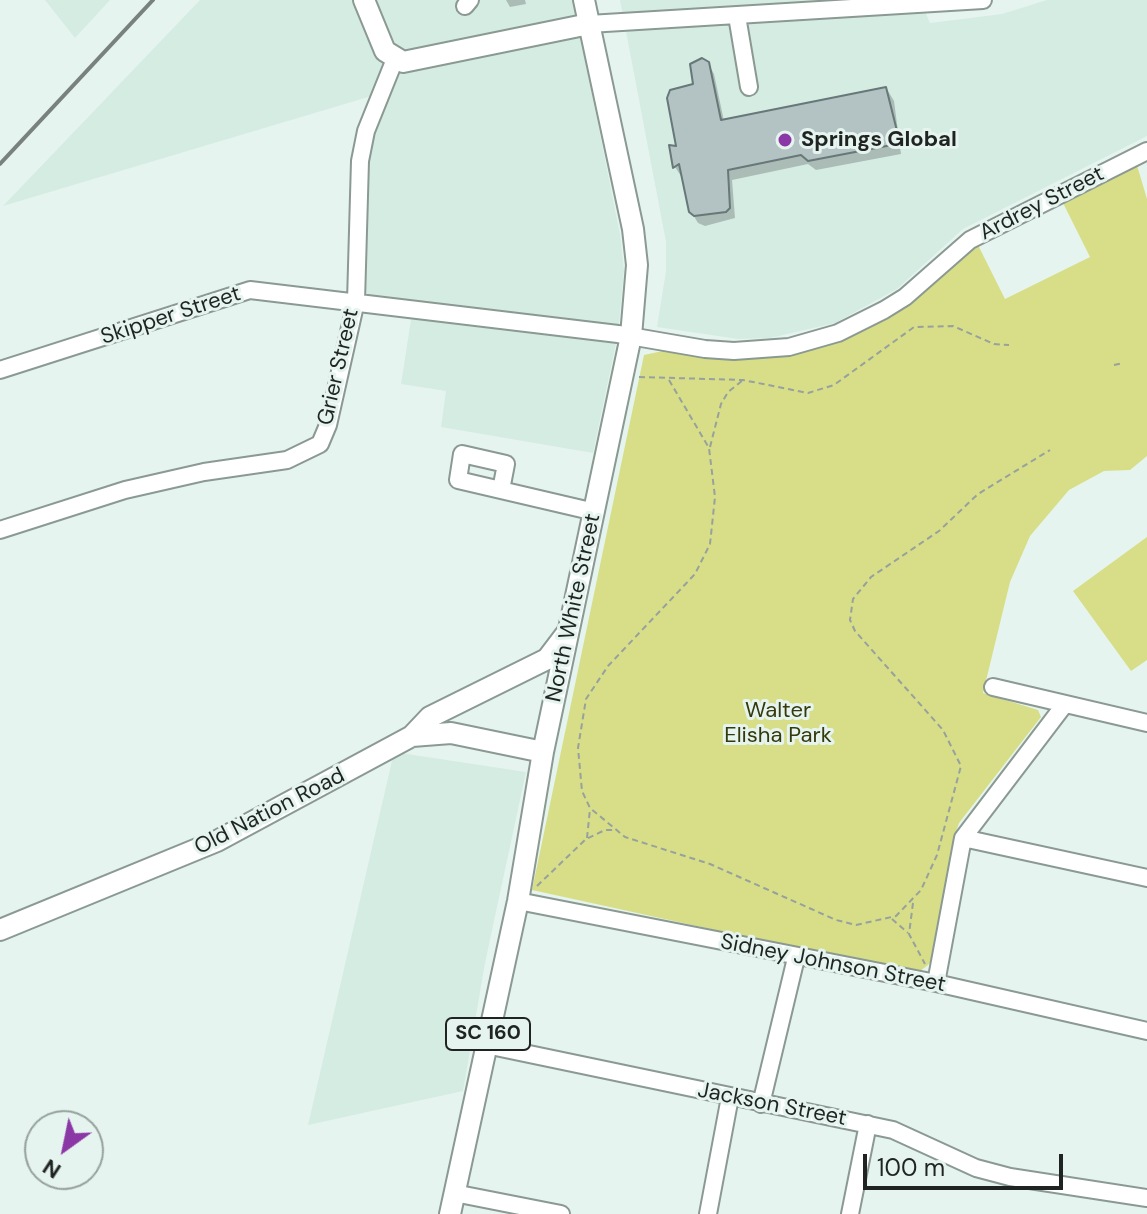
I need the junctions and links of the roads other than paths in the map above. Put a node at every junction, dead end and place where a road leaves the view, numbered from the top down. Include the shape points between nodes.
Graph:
1 (364, 0) edge
2 (584, 0) edge
3 (983, 0) edge
4 (943, 2) edge
5 (737, 16) junction
6 (589, 24) junction
7 (395, 59) junction
8 (749, 87) dead end
9 (1147, 151) edge
10 (356, 301) junction
11 (631, 336) junction
12 (0, 370) edge
13 (501, 490) dead end
14 (595, 512) junction
15 (0, 530) edge
16 (569, 630) junction
17 (993, 687) dead end
18 (1065, 704) junction
19 (1147, 723) edge
20 (412, 736) junction
21 (543, 752) junction
22 (963, 838) junction
23 (1147, 878) edge
24 (525, 896) junction
25 (0, 930) edge
26 (796, 958) junction
27 (936, 983) junction
28 (1147, 1031) edge
29 (486, 1045) junction
30 (730, 1097) junction
31 (761, 1104) junction
32 (868, 1124) junction
33 (454, 1193) junction
34 (1147, 1198) edge
35 (450, 1214) edge
36 (561, 1214) edge
37 (708, 1214) edge
38 (850, 1214) edge

1 - 7 main road via 379,40
2 - 6 main road, North White Street
3 - 4 street
4 - 5 street
5 - 6 street
5 - 8 street
6 - 7 main road via 414,62
6 - 11 main road, North White Street via 633,229 637,265
7 - 10 street, Grier Street via 366,131 360,161
9 - 11 street, Ardrey Street via 970,240 905,297 838,333 789,347 734,351
10 - 11 street, Skipper Street
10 - 12 street, Skipper Street via 250,290
10 - 15 street, Grier Street via 328,425 320,444 306,454 125,490
11 - 14 main road, North White Street
13 - 14 street
14 - 16 main road, North White Street
16 - 20 main road via 547,659 430,717
16 - 21 main road, North White Street
17 - 18 street
18 - 19 street
18 - 22 street
20 - 21 main road, Old Nation Road via 451,733
20 - 25 main road, Old Nation Road via 217,841
21 - 24 main road, North White Street / SC 160
22 - 23 street
22 - 27 street
24 - 26 street, Sidney Johnson Street
24 - 29 main road, North White Street / SC 160
26 - 27 street, Sidney Johnson Street
26 - 31 street
27 - 28 street, Sidney Johnson Street
29 - 30 street, Jackson Street
29 - 33 main road, North White Street / SC 160
30 - 31 street, Jackson Street
30 - 37 street
31 - 32 street, Jackson Street
32 - 34 street, Jackson Street via 924,1142 976,1168
32 - 38 street
33 - 35 main road, North White Street / SC 160
33 - 36 street

